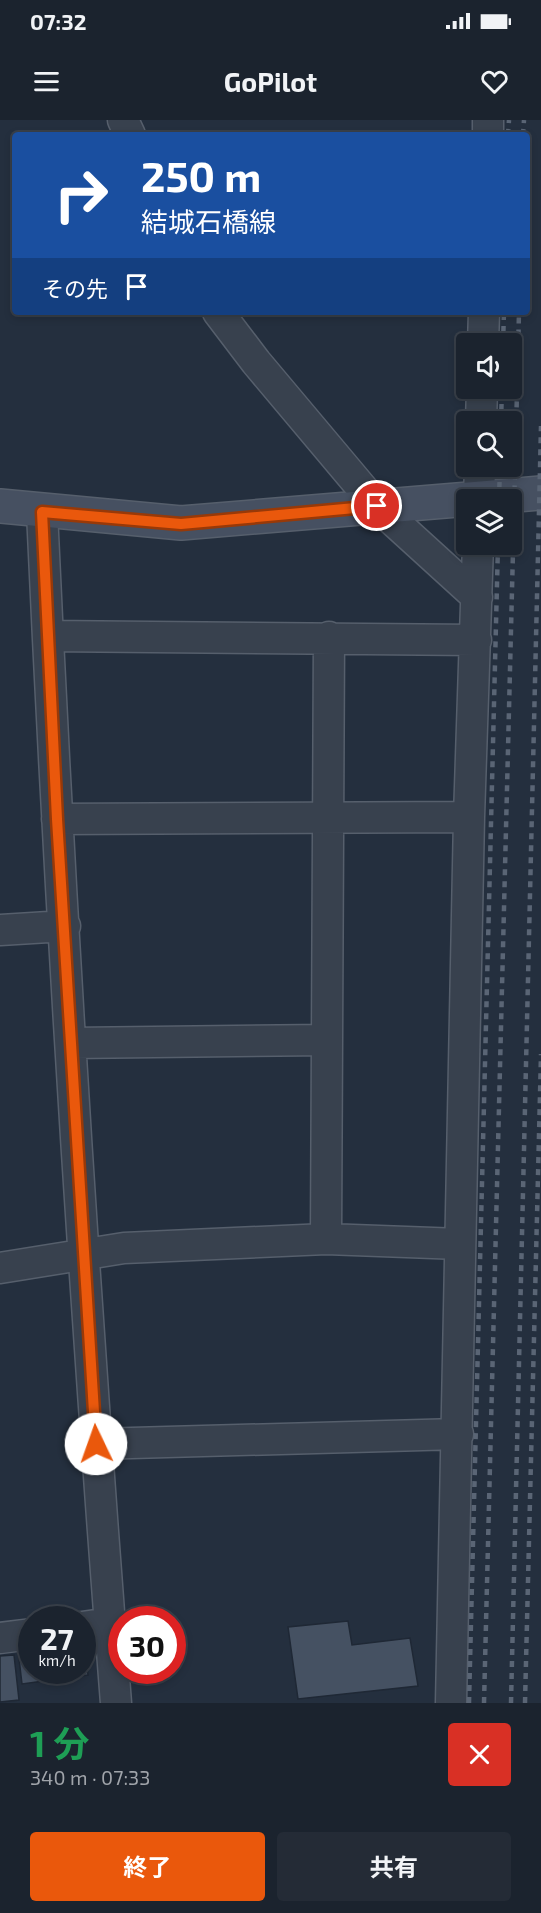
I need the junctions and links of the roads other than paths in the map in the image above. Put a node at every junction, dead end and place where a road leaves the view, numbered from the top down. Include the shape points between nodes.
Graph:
1 (220, 315) edge
2 (483, 315) edge
3 (483, 333) edge
4 (480, 488) edge
5 (541, 494) edge
6 (0, 506) edge
7 (377, 506) junction
8 (42, 512) junction
9 (478, 555) edge
10 (477, 597) junction
11 (48, 636) junction
12 (329, 637) junction
13 (476, 640) junction
14 (330, 816) junction
15 (470, 817) junction
16 (57, 819) junction
17 (65, 926) junction
18 (0, 930) edge
19 (327, 1040) junction
20 (72, 1043) junction
21 (326, 1239) junction
22 (460, 1244) junction
23 (84, 1253) junction
24 (0, 1268) edge
25 (458, 1434) junction
26 (96, 1444) junction
27 (96, 1606) edge
28 (96, 1625) edge
29 (18, 1636) edge
30 (0, 1638) edge
31 (116, 1703) edge
32 (451, 1703) edge

1 - 7 street
2 - 3 street
4 - 5 main road
4 - 7 main road
6 - 8 main road
7 - 8 main road via 181,524
7 - 10 street
8 - 11 street
9 - 10 street
10 - 13 street
11 - 12 street
11 - 16 street
12 - 13 street
12 - 14 street
13 - 15 street
14 - 15 street
14 - 16 street
14 - 19 street
15 - 22 street
16 - 17 street
17 - 18 street
17 - 20 street
19 - 20 street
19 - 21 street
20 - 23 street
21 - 22 street
21 - 23 street
22 - 25 street
23 - 24 street
23 - 26 street
25 - 26 street
25 - 32 street
26 - 27 street
28 - 31 street
29 - 30 street

